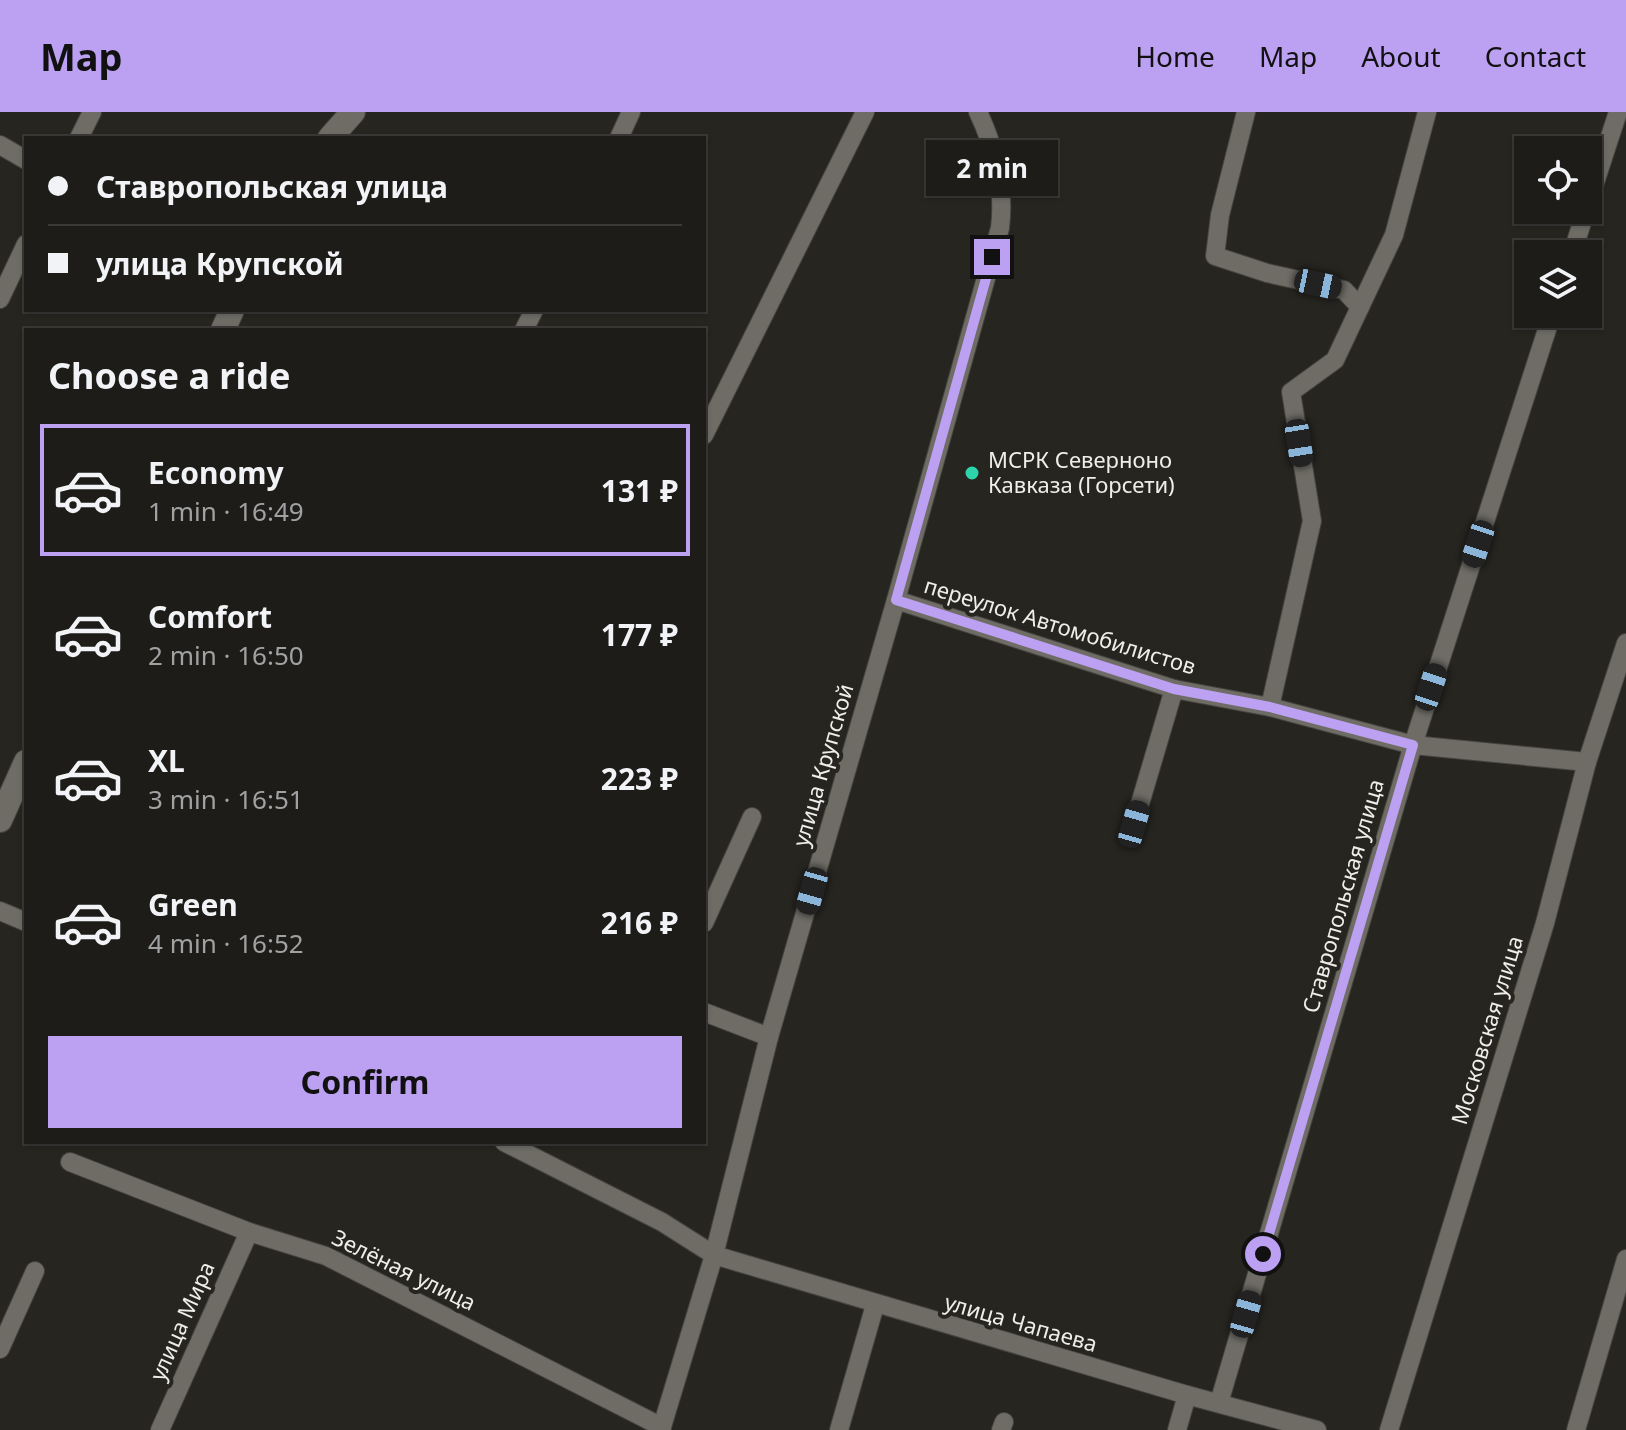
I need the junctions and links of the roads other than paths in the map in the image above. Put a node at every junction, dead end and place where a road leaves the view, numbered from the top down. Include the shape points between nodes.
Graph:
1 (92, 112) edge
2 (353, 112) edge
3 (631, 112) edge
4 (865, 112) edge
5 (1246, 112) edge
6 (1427, 112) edge
7 (1618, 112) edge
8 (985, 114) edge
9 (80, 136) edge
10 (332, 136) edge
11 (620, 136) edge
12 (0, 145) edge
13 (24, 159) edge
14 (1602, 161) edge
15 (24, 248) edge
16 (0, 299) edge
17 (1360, 307) junction
18 (1547, 328) edge
19 (706, 431) edge
20 (896, 600) junction
21 (1626, 643) edge
22 (1174, 689) junction
23 (1270, 707) junction
24 (1413, 745) junction
25 (1587, 762) junction
26 (24, 766) edge
27 (752, 817) dead end
28 (0, 820) edge
29 (1134, 824) dead end
30 (0, 911) edge
31 (706, 919) edge
32 (24, 921) edge
33 (706, 1013) edge
34 (769, 1037) junction
35 (508, 1144) edge
36 (70, 1162) dead end
37 (249, 1232) junction
38 (714, 1255) junction
39 (1626, 1259) edge
40 (35, 1271) dead end
41 (875, 1305) junction
42 (0, 1349) edge
43 (1187, 1395) junction
44 (1219, 1403) junction
45 (662, 1429) edge
46 (160, 1430) edge
47 (839, 1430) edge
48 (1177, 1430) edge
49 (1317, 1430) edge
50 (1389, 1430) edge
51 (1576, 1430) edge

1 - 9 street
2 - 10 main road
3 - 11 street
4 - 19 street
5 - 17 street via 1215,256 1344,290
6 - 17 street via 1394,235
7 - 14 street
8 - 20 street, улица Крупской via 1004,199 1000,228
12 - 13 street
15 - 16 street
17 - 23 street via 1335,360 1291,392 1312,521
18 - 24 street, Ставропольская улица
20 - 22 street, переулок Автомобилистов
20 - 34 street, улица Крупской
21 - 25 street, Московская улица
22 - 23 street, переулок Автомобилистов
22 - 29 street
23 - 24 street, переулок Автомобилистов
24 - 25 street, переулок Автомобилистов
24 - 44 street, Ставропольская улица
25 - 50 street, Московская улица via 1545,923
26 - 28 main road
27 - 31 street
30 - 32 street
33 - 34 street
34 - 38 street, улица Крупской
35 - 38 street, улица Чапаева via 662,1222
36 - 37 street, Зелёная улица
37 - 45 street, Зелёная улица via 326,1256
37 - 46 street, улица Мира
38 - 41 street, улица Чапаева
38 - 45 street, улица Крупской
39 - 51 street
40 - 42 street
41 - 43 street, улица Чапаева
41 - 47 street
43 - 44 street, улица Чапаева
43 - 48 street
44 - 49 street, улица Чапаева

